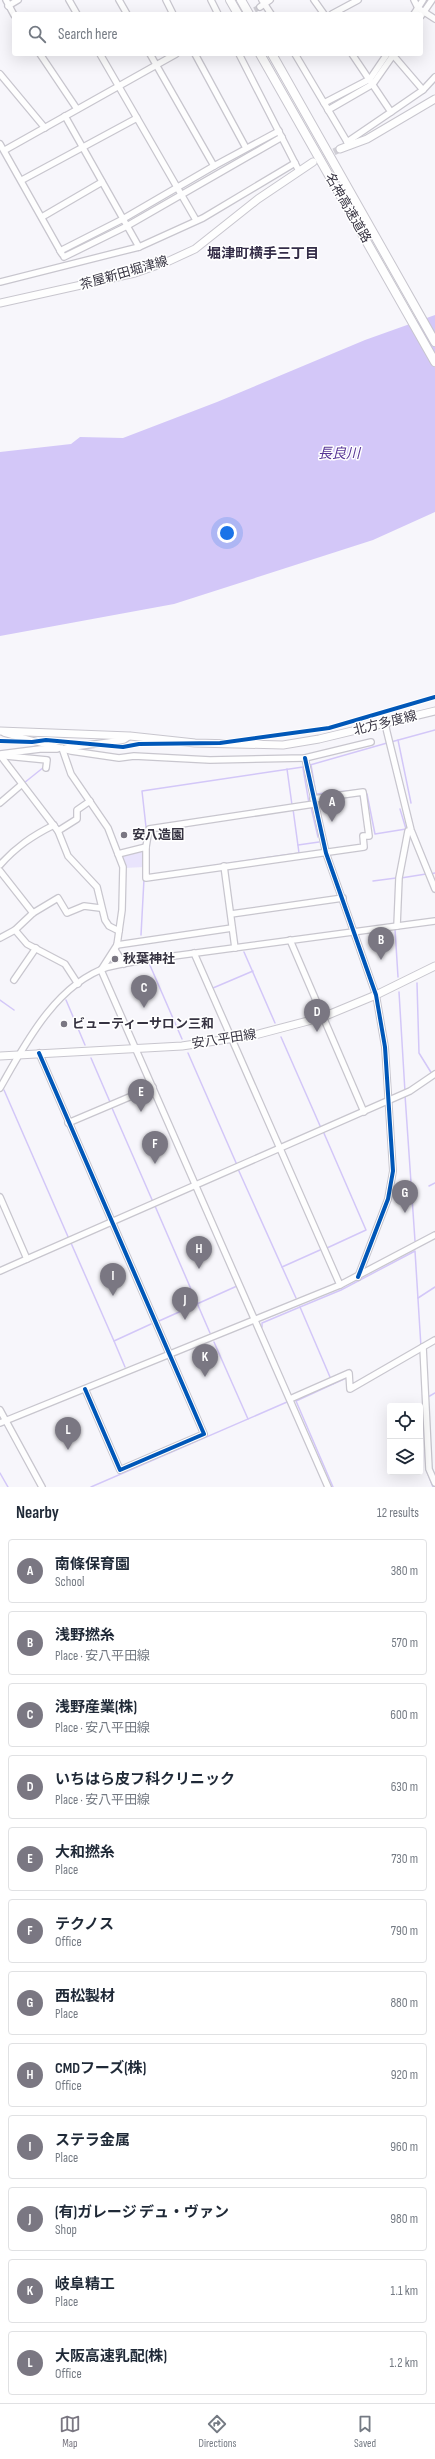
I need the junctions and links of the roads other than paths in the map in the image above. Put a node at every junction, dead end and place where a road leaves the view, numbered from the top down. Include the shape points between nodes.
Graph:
1 (18, 0) edge
2 (69, 0) edge
3 (119, 0) edge
4 (166, 0) edge
5 (211, 0) edge
6 (230, 0) edge
7 (241, 0) edge
8 (270, 0) edge
9 (314, 0) edge
10 (358, 0) edge
11 (414, 0) edge
12 (423, 0) edge
13 (432, 0) edge
14 (7, 3) edge
15 (262, 4) edge
16 (418, 8) junction
17 (12, 12) edge
18 (76, 12) edge
19 (126, 12) edge
20 (173, 12) edge
21 (217, 12) edge
22 (237, 12) edge
23 (248, 12) edge
24 (269, 12) edge
25 (323, 12) edge
26 (336, 12) edge
27 (415, 12) edge
28 (421, 12) edge
29 (423, 14) edge
30 (435, 19) edge
31 (41, 56) edge
32 (101, 56) edge
33 (151, 56) edge
34 (172, 56) edge
35 (196, 56) edge
36 (240, 56) edge
37 (261, 56) edge
38 (273, 56) edge
39 (296, 56) edge
40 (353, 56) edge
41 (385, 56) edge
42 (393, 56) edge
43 (395, 56) edge
44 (156, 65) junction
45 (0, 74) edge
46 (435, 77) edge
47 (371, 81) junction
48 (119, 87) junction
49 (423, 90) junction
50 (435, 99) edge
51 (324, 103) junction
52 (76, 109) junction
53 (328, 110) junction
54 (391, 112) junction
55 (65, 116) junction
56 (137, 118) junction
57 (45, 128) junction
58 (279, 131) junction
59 (282, 137) junction
60 (0, 144) edge
61 (348, 144) junction
62 (83, 148) junction
63 (246, 148) junction
64 (340, 148) tunnel mouth
65 (5, 150) junction
66 (313, 162) tunnel mouth
67 (295, 163) junction
68 (214, 166) junction
69 (299, 171) junction
70 (22, 180) junction
71 (102, 182) junction
72 (177, 187) junction
73 (181, 195) junction
74 (42, 217) junction
75 (123, 219) junction
76 (196, 220) junction
77 (127, 226) junction
78 (139, 247) junction
79 (60, 251) junction
80 (64, 257) junction
81 (66, 266) junction
82 (0, 282) edge
83 (0, 303) edge
84 (435, 342) edge
85 (435, 362) edge
86 (435, 711) edge
87 (385, 724) junction
88 (0, 731) edge
89 (130, 736) junction
90 (370, 742) dead end
91 (62, 748) junction
92 (0, 755) edge
93 (305, 758) junction
94 (46, 768) dead end
95 (21, 785) junction
96 (90, 801) junction
97 (313, 802) junction
98 (0, 803) edge
99 (54, 825) junction
100 (58, 831) junction
101 (408, 831) dead end
102 (146, 847) junction
103 (326, 853) junction
104 (118, 854) junction
105 (0, 865) edge
106 (224, 866) junction
107 (0, 871) edge
108 (435, 889) edge
109 (343, 898) junction
110 (100, 908) junction
111 (33, 913) junction
112 (231, 914) junction
113 (435, 921) edge
114 (397, 926) junction
115 (232, 928) junction
116 (15, 930) junction
117 (119, 931) junction
118 (354, 931) junction
119 (0, 938) edge
120 (290, 940) junction
121 (36, 948) junction
122 (116, 948) junction
123 (235, 948) junction
124 (194, 954) junction
125 (124, 964) junction
126 (435, 966) edge
127 (101, 970) junction
128 (14, 980) dead end
129 (78, 984) junction
130 (376, 995) junction
131 (323, 1017) junction
132 (233, 1039) junction
133 (136, 1049) junction
134 (39, 1053) junction
135 (20, 1055) junction
136 (0, 1056) edge
137 (435, 1074) edge
138 (153, 1087) junction
139 (0, 1088) edge
140 (389, 1100) junction
141 (364, 1112) junction
142 (68, 1123) junction
143 (280, 1148) junction
144 (196, 1185) junction
145 (0, 1197) edge
146 (112, 1222) junction
147 (435, 1235) edge
148 (27, 1259) junction
149 (0, 1270) edge
150 (358, 1277) junction
151 (340, 1286) junction
152 (255, 1320) junction
153 (435, 1340) edge
154 (423, 1347) junction
155 (170, 1354) junction
156 (85, 1389) junction
157 (290, 1399) junction
158 (0, 1410) edge
159 (3, 1422) edge
160 (435, 1483) edge
161 (42, 1487) edge
162 (328, 1487) edge

1 - 14 street
2 - 18 street
3 - 19 street
4 - 20 street
5 - 21 street
6 - 22 highway
7 - 23 highway
8 - 15 street
9 - 25 street
10 - 26 street
11 - 16 street
12 - 16 street
13 - 29 street
14 - 17 street
15 - 24 street
16 - 27 street
16 - 28 street
29 - 30 street
31 - 52 street
32 - 48 street
33 - 44 street
34 - 44 street
35 - 63 street
36 - 58 street
37 - 85 highway, 名神高速道路
38 - 84 highway, 名神高速道路
39 - 51 street
40 - 47 street
41 - 47 street
42 - 47 street
43 - 49 street
44 - 48 street
44 - 68 street
45 - 57 street
46 - 49 street
47 - 51 street
47 - 53 street
47 - 54 street
48 - 52 street
48 - 56 street
49 - 54 street
50 - 61 main road via 367,139
51 - 53 street
52 - 55 street
53 - 61 street
54 - 61 street
55 - 57 street
55 - 62 street
56 - 62 street
56 - 72 street
57 - 65 street
58 - 59 street
58 - 63 street
59 - 67 street
59 - 73 street
60 - 65 street
61 - 64 main road
62 - 70 street
62 - 71 street
63 - 68 street
65 - 70 street
66 - 69 main road, 茶屋新田堀津線
67 - 69 street
67 - 76 street
68 - 72 street
69 - 83 main road, 茶屋新田堀津線 via 258,199 195,249 169,262 135,273
70 - 74 street
71 - 74 street
71 - 75 street
72 - 73 street
72 - 75 street
73 - 76 street
73 - 77 street
74 - 79 street
75 - 77 street
75 - 79 street
76 - 78 street
77 - 78 street
77 - 80 street
78 - 81 street
79 - 80 street
80 - 81 street
81 - 82 street
86 - 87 main road, 北方多度線
87 - 89 main road, 北方多度線 via 283,745 195,743
87 - 108 street via 411,830
88 - 89 main road, 北方多度線
88 - 91 street
89 - 91 street via 124,740
90 - 93 street
91 - 92 street
91 - 93 street via 99,757 119,758
91 - 96 street via 66,764
92 - 94 street via 47,760
92 - 95 street
93 - 97 street
95 - 98 street
95 - 99 street
96 - 100 street via 77,810 77,819
96 - 104 street via 108,828
97 - 102 street via 149,829
97 - 103 street
97 - 103 street via 363,792 369,836 363,836 364,847
99 - 100 street
99 - 105 street via 30,836
100 - 110 street via 68,856 97,886 102,902
101 - 114 street via 399,878
102 - 104 street
102 - 106 street via 146,878
103 - 106 street
103 - 109 street
104 - 117 street via 123,866 124,883
106 - 112 street
107 - 111 street
109 - 112 street
109 - 118 street
110 - 111 street via 84,906 67,913 58,898
110 - 117 street via 109,926
111 - 116 street
112 - 115 street
113 - 114 street
114 - 118 street
115 - 122 street
115 - 123 street
116 - 119 street
116 - 121 street via 26,944
117 - 122 street
118 - 120 street
118 - 130 street
120 - 123 street
120 - 131 street
121 - 128 street
121 - 129 street via 65,964
122 - 125 street
122 - 127 street
123 - 124 street
124 - 125 street
124 - 132 street
125 - 127 street
126 - 130 main road, 安八平田線
127 - 129 street
127 - 133 street
129 - 135 street via 52,1007
130 - 131 main road, 安八平田線
130 - 140 street via 385,1047
131 - 132 main road, 安八平田線
131 - 141 street
132 - 133 main road, 安八平田線
132 - 143 street
133 - 134 main road, 安八平田線
133 - 138 street
134 - 135 main road, 安八平田線
134 - 142 street
135 - 136 main road, 安八平田線
135 - 139 street
137 - 140 street via 410,1091
138 - 142 street
138 - 144 street
140 - 141 street
140 - 150 street via 393,1171 380,1222
141 - 143 street
142 - 146 street
143 - 144 street
143 - 151 street
144 - 146 street
144 - 152 street
145 - 148 street
146 - 148 street
146 - 155 street
147 - 150 street
148 - 149 street
150 - 151 street
151 - 152 street
152 - 155 street
152 - 157 street
153 - 154 street
154 - 157 street via 350,1389 349,1374
154 - 160 street via 429,1468
155 - 156 street
155 - 156 street via 204,1434 120,1470
156 - 159 street
157 - 162 street
158 - 159 street
159 - 161 street

